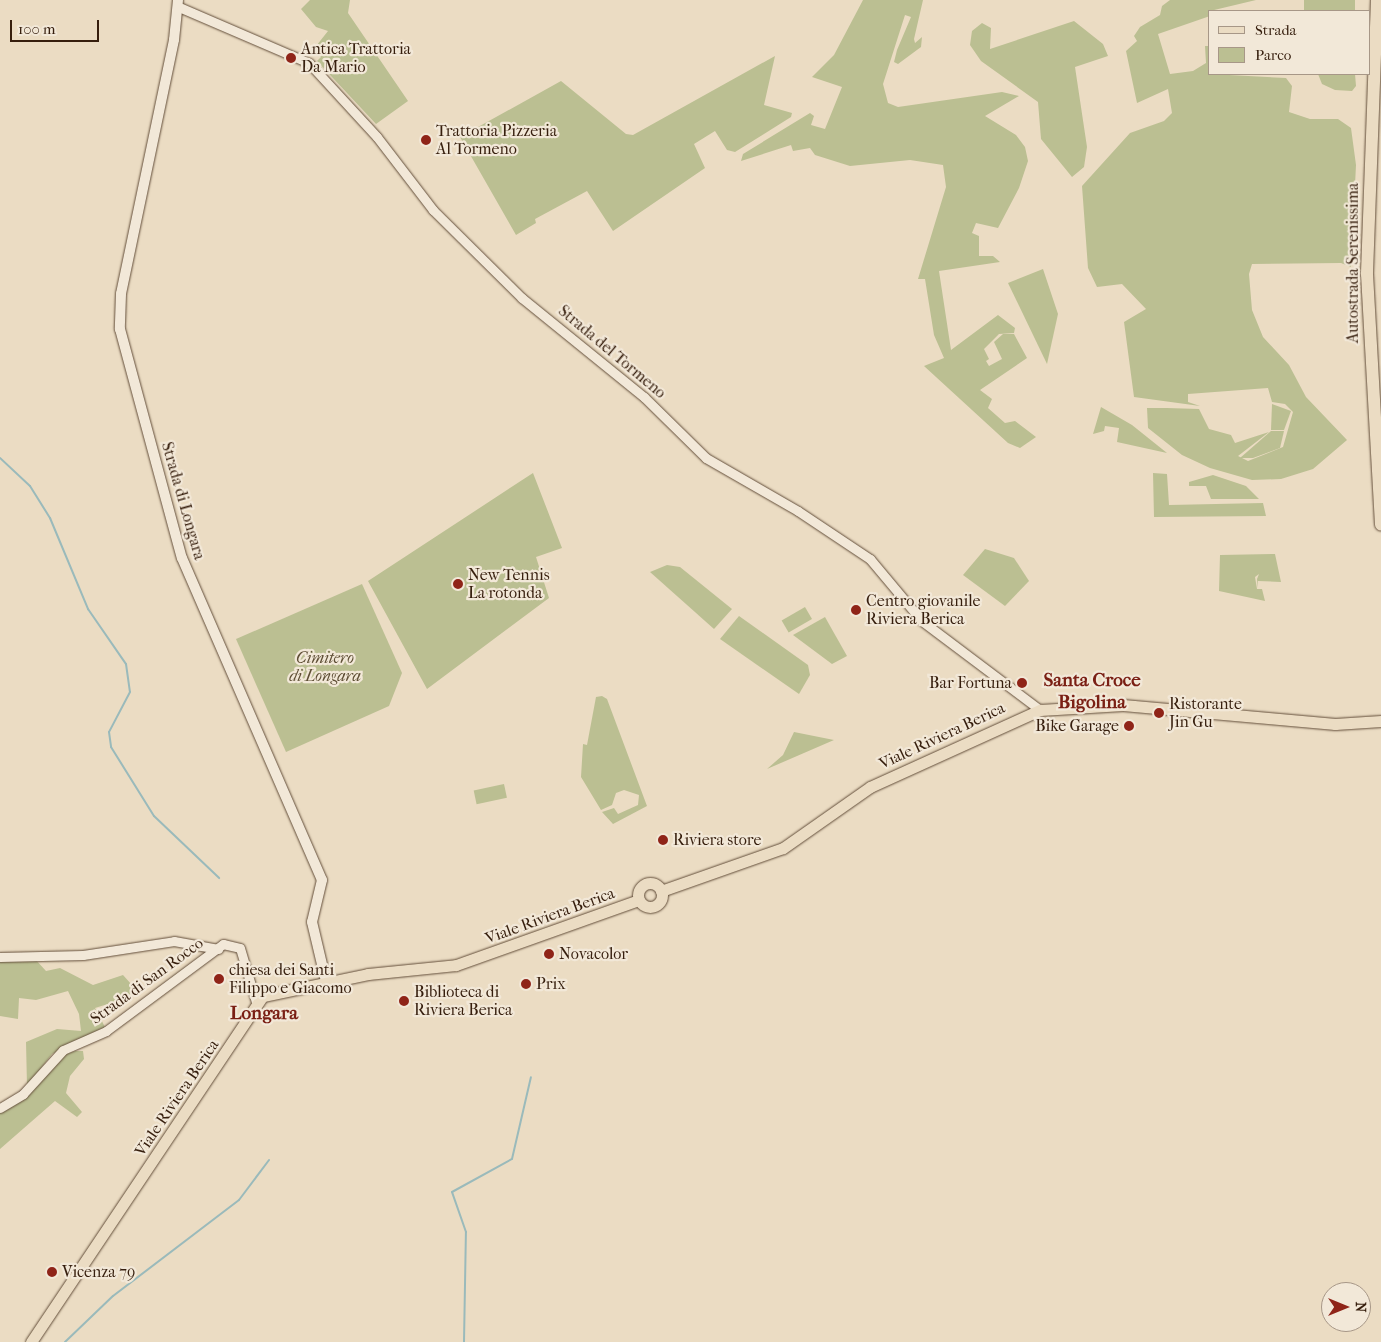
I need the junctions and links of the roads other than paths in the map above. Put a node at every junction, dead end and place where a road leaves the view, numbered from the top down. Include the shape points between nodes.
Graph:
1 (1377, 0) edge
2 (178, 3) edge
3 (1381, 525) edge
4 (1040, 710) junction
5 (1381, 720) edge
6 (661, 891) junction
7 (639, 900) junction
8 (218, 949) junction
9 (0, 957) edge
10 (326, 981) junction
11 (256, 1002) junction
12 (0, 1108) edge
13 (31, 1342) edge

1 - 3 highway, Autostrada Serenissima via 1367,274
2 - 4 street, Strada del Tormeno via 309,63 377,137 433,210 522,298 644,397 706,458 798,510 870,559 922,621
2 - 10 main road, Strada di Longara via 121,294 120,329 182,558 322,880 312,922
4 - 5 main road, Viale Riviera Berica via 1124,706 1319,723
4 - 6 main road, Viale Riviera Berica via 870,787 783,848
6 - 7 main road, Viale Riviera Berica via 659,902 653,907
6 - 7 main road, Viale Riviera Berica via 646,883 638,892
7 - 10 main road, Viale Riviera Berica via 456,965
8 - 9 street via 174,942 83,955
8 - 11 street via 230,944 240,948
8 - 12 street, Strada di San Rocco via 106,1030 63,1050 22,1094
10 - 11 main road, Viale Riviera Berica via 279,989
11 - 13 main road, Viale Riviera Berica via 222,1061

